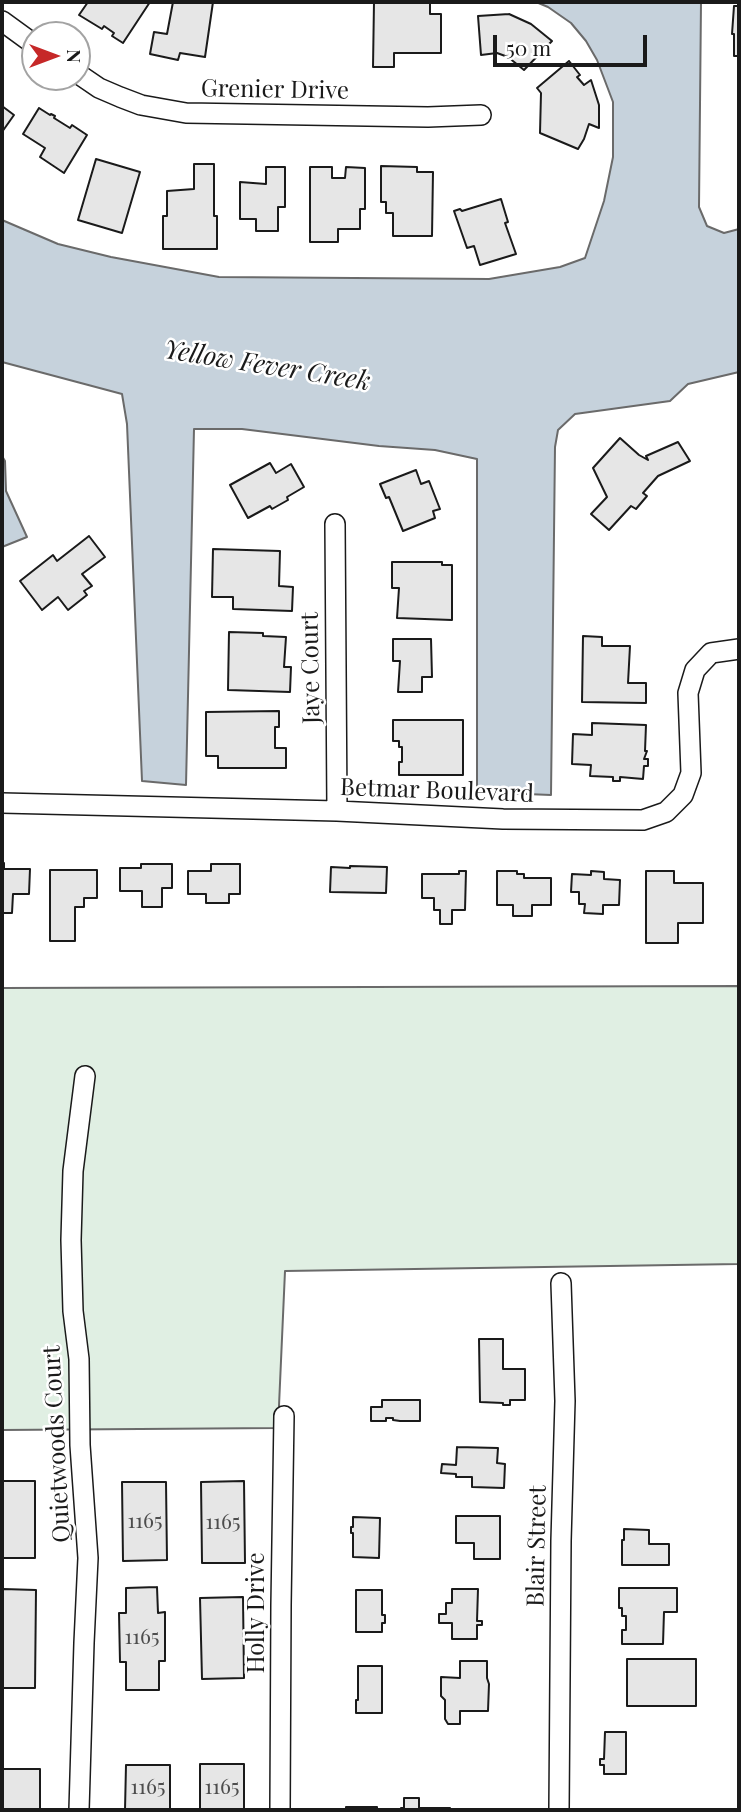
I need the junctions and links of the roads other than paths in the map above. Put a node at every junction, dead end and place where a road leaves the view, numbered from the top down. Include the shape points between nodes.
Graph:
1 (2, 21) edge
2 (21, 35) edge
3 (91, 83) edge
4 (481, 115) dead end
5 (335, 524) dead end
6 (739, 649) edge
7 (2, 803) edge
8 (337, 811) junction
9 (85, 1076) dead end
10 (561, 1283) dead end
11 (284, 1416) dead end
12 (79, 1810) edge
13 (280, 1810) edge
14 (559, 1810) edge

1 - 2 street
3 - 4 street, Grenier Drive via 120,97 186,113
5 - 8 street, Jaye Court
6 - 8 street, Betmar Boulevard via 711,653 695,670 688,693 691,773 683,795 666,813 631,820
7 - 8 street, Betmar Boulevard
9 - 12 street, Quietwoods Court via 73,1171 71,1240 88,1558
10 - 14 street, Blair Street via 565,1401
11 - 13 street, Holly Drive

